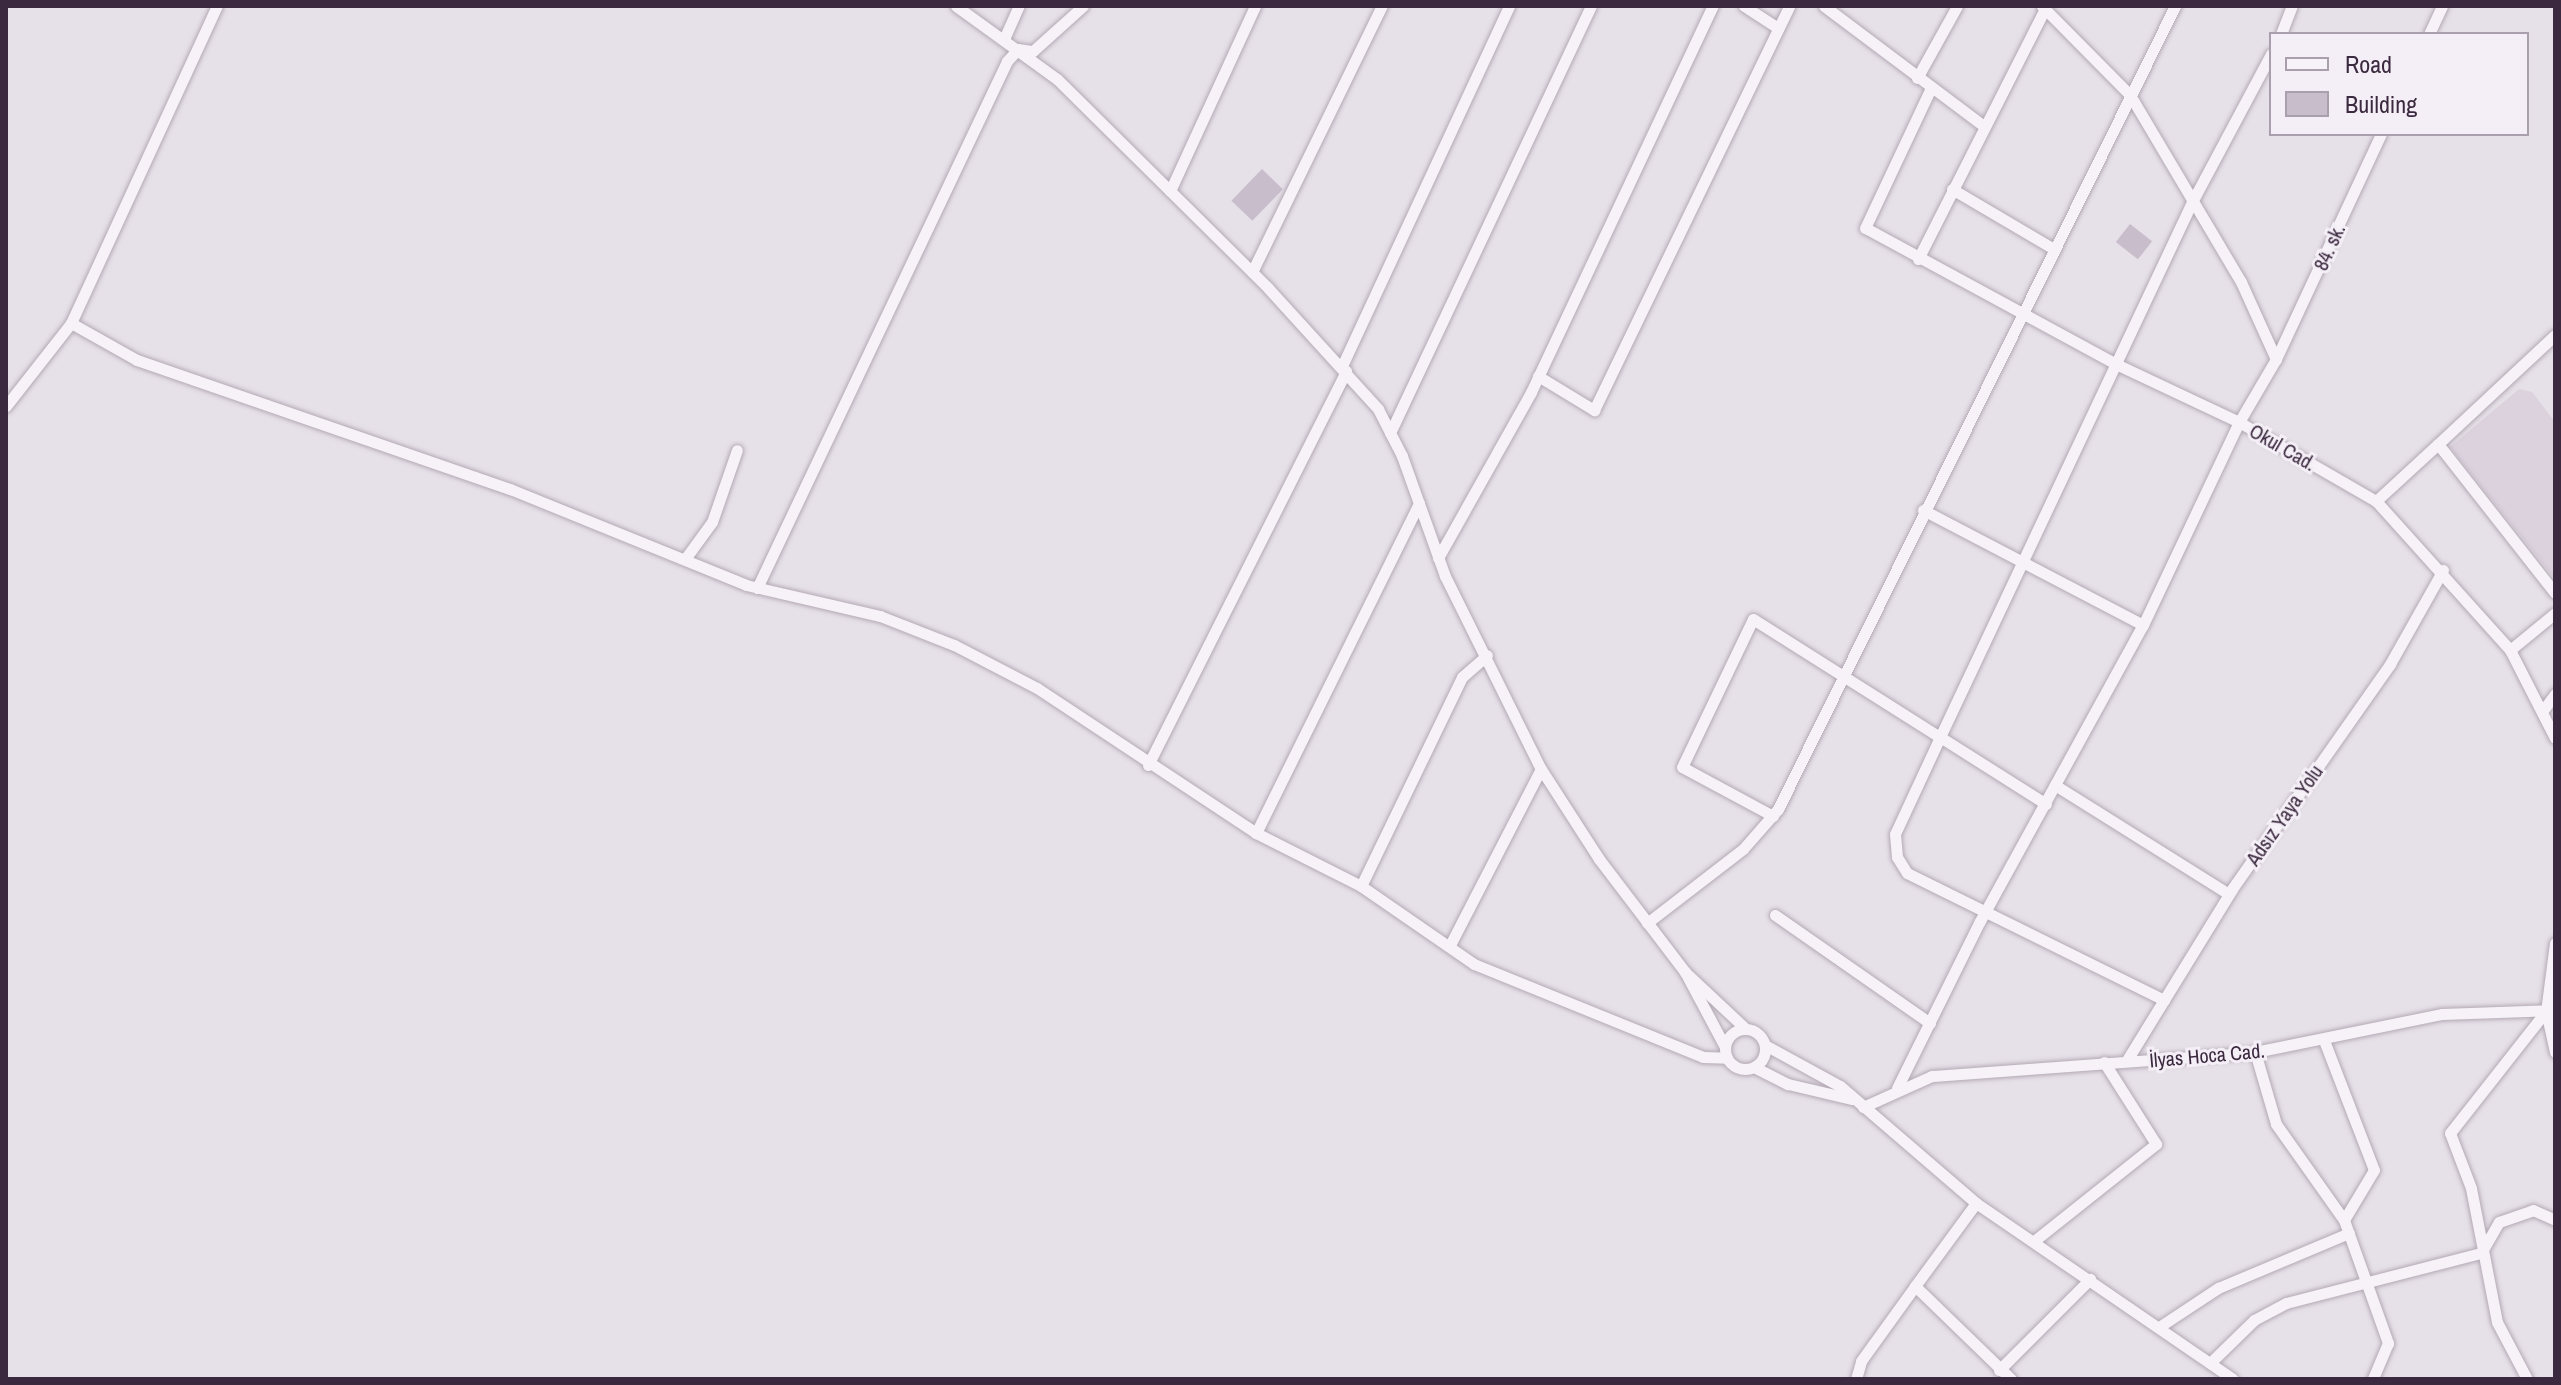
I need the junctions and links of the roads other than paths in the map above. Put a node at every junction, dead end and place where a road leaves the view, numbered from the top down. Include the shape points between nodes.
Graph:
1 (217, 6) edge
2 (956, 6) edge
3 (1019, 6) edge
4 (1083, 6) edge
5 (1255, 6) edge
6 (1382, 6) edge
7 (1509, 6) edge
8 (1591, 6) edge
9 (1713, 6) edge
10 (1744, 6) edge
11 (1789, 6) edge
12 (1824, 6) edge
13 (1957, 6) edge
14 (2175, 6) edge
15 (2292, 6) edge
16 (2442, 6) edge
17 (2044, 7) edge
18 (1776, 27) junction
19 (2282, 32) edge
20 (2430, 32) edge
21 (1004, 39) junction
22 (1018, 49) junction
23 (2269, 58) edge
24 (1917, 78) junction
25 (1930, 90) junction
26 (2130, 95) junction
27 (1984, 126) junction
28 (2380, 136) edge
29 (1952, 189) junction
30 (1170, 191) junction
31 (2192, 202) junction
32 (2052, 248) junction
33 (1918, 259) junction
34 (1252, 272) junction
35 (2020, 313) junction
36 (71, 323) junction
37 (2555, 335) edge
38 (2276, 359) junction
39 (2116, 364) junction
40 (1344, 369) junction
41 (1538, 376) junction
42 (6, 406) edge
43 (2239, 422) junction
44 (1390, 433) junction
45 (2438, 444) junction
46 (737, 450) dead end
47 (2376, 501) junction
48 (1419, 503) junction
49 (1923, 510) junction
50 (1438, 558) junction
51 (685, 559) junction
52 (2025, 564) junction
53 (2443, 570) junction
54 (757, 588) junction
55 (2555, 593) edge
56 (2555, 613) edge
57 (2143, 625) junction
58 (2510, 650) junction
59 (1487, 655) junction
60 (1844, 672) junction
61 (2555, 694) edge
62 (2544, 709) junction
63 (1940, 737) junction
64 (2555, 738) edge
65 (1148, 765) junction
66 (1541, 769) junction
67 (2055, 785) junction
68 (2046, 804) junction
69 (1773, 816) junction
70 (1256, 833) junction
71 (1361, 886) junction
72 (2229, 894) junction
73 (1984, 913) junction
74 (1775, 915) dead end
75 (1647, 923) junction
76 (2555, 943) edge
77 (1450, 945) junction
78 (1685, 972) junction
79 (2164, 1000) junction
80 (2550, 1010) edge
81 (1930, 1023) junction
82 (1746, 1029) junction
83 (2325, 1043) junction
84 (1765, 1045) junction
85 (2255, 1052) junction
86 (2555, 1052) edge
87 (1726, 1053) junction
88 (2127, 1060) junction
89 (2104, 1062) junction
90 (1754, 1067) junction
91 (1897, 1088) junction
92 (1852, 1099) junction
93 (1863, 1107) junction
94 (1976, 1203) junction
95 (2344, 1220) junction
96 (2555, 1220) edge
97 (2349, 1233) junction
98 (2034, 1241) junction
99 (2481, 1253) junction
100 (2090, 1279) junction
101 (2370, 1280) junction
102 (1915, 1286) junction
103 (2159, 1327) junction
104 (2210, 1363) junction
105 (1999, 1370) junction
106 (1856, 1379) edge
107 (2011, 1379) edge
108 (2233, 1379) edge
109 (2373, 1379) edge
110 (2527, 1379) edge

1 - 36 street
2 - 21 street
3 - 21 street
4 - 22 street via 1033,51
5 - 30 street
6 - 34 street
7 - 40 street
8 - 44 street
9 - 41 street
10 - 18 street
11 - 18 street
12 - 24 street
13 - 24 street
14 - 26 street
15 - 19 street
16 - 20 street
17 - 26 street
17 - 27 street
18 - 41 street via 1594,410
21 - 22 street
22 - 30 street
22 - 54 street via 1007,61
23 - 31 street
24 - 25 street
25 - 27 street
25 - 33 street via 1865,228
26 - 31 street
26 - 32 street
27 - 29 street
28 - 38 street, 84. sk.
29 - 32 street
29 - 33 street
30 - 34 street
31 - 38 street via 2241,282
31 - 39 street
32 - 35 street
33 - 35 street
34 - 40 street
35 - 39 street
35 - 49 street
36 - 42 street
36 - 51 street via 137,360 510,489
37 - 45 street
38 - 43 street, Okul Cad.
39 - 43 street
39 - 52 street
40 - 44 street
40 - 65 street
41 - 50 street
43 - 47 street, Okul Cad.
43 - 57 street
44 - 48 street
45 - 47 street
45 - 55 street
46 - 51 street via 712,522
47 - 53 street, Okul Cad.
48 - 50 street
48 - 70 street
49 - 52 street
49 - 60 street
50 - 59 street
51 - 54 street
52 - 57 street
52 - 63 street
53 - 58 street, Okul Cad.
53 - 72 street, Adsız Yaya Yolu via 2390,664
54 - 65 street via 880,616 954,645 1037,688
56 - 58 street
57 - 67 street
58 - 62 street, Okul Cad.
59 - 66 street
59 - 71 street via 1462,677
60 - 63 street
60 - 69 street
60 - 69 street via 1753,619 1682,767
61 - 62 street
62 - 64 street, Okul Cad.
63 - 68 street
63 - 73 street via 1898,826 1897,857 1915,878
65 - 70 street
66 - 75 street
66 - 77 street
67 - 68 street
67 - 72 street
68 - 73 street
69 - 75 street via 1743,849
70 - 71 street
71 - 77 street
72 - 79 street, Adsız Yaya Yolu
73 - 79 street
73 - 81 street
74 - 81 street
75 - 78 street
76 - 80 street
77 - 87 street via 1474,964 1513,982 1703,1057
78 - 82 street
78 - 87 street
79 - 88 street, Adsız Yaya Yolu
80 - 83 street, İlyas Hoca Cad. via 2442,1014
80 - 86 street
80 - 99 street via 2450,1133 2471,1188
81 - 91 street
82 - 84 street
82 - 87 street via 1731,1034
83 - 85 street, İlyas Hoca Cad.
83 - 95 street via 2374,1170
84 - 90 street
84 - 92 street via 1840,1086
85 - 88 street, İlyas Hoca Cad.
85 - 95 street via 2276,1124
87 - 90 street via 1738,1068
88 - 89 street, İlyas Hoca Cad.
89 - 91 street, İlyas Hoca Cad. via 1932,1076
89 - 98 street via 2156,1144
90 - 92 street via 1788,1084
91 - 93 street, İlyas Hoca Cad.
92 - 93 street
93 - 94 street
94 - 98 street
94 - 102 street
95 - 97 street
96 - 99 street via 2533,1210 2499,1222
97 - 101 street
97 - 103 street via 2218,1288
98 - 100 street
99 - 101 street via 2403,1278
99 - 110 street via 2497,1322
100 - 103 street
100 - 105 street
101 - 104 street via 2286,1303 2254,1320
101 - 109 street via 2388,1343
102 - 105 street
102 - 106 street via 1861,1361
103 - 104 street
104 - 108 street
105 - 107 street

